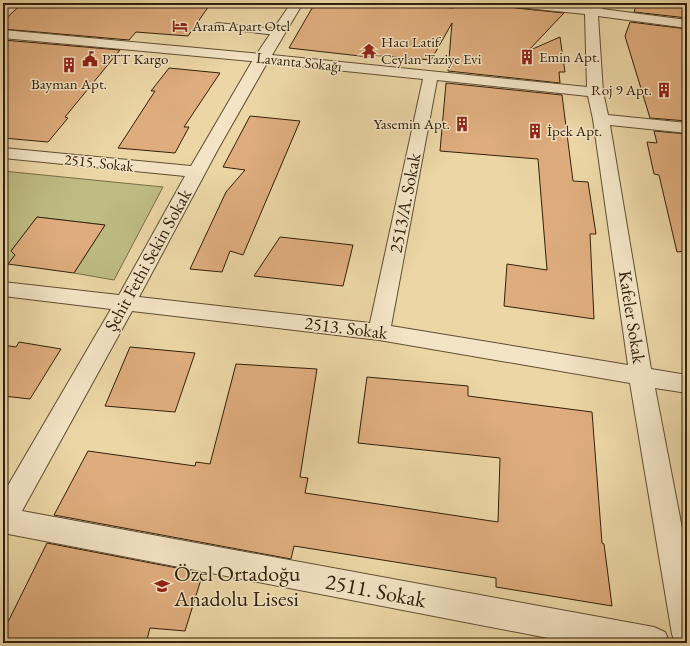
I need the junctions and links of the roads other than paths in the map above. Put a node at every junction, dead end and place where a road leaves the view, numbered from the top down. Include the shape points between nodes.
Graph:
1 (297, 3) edge
2 (516, 3) edge
3 (596, 7) edge
4 (687, 24) edge
5 (217, 26) dead end
6 (278, 32) junction
7 (3, 34) edge
8 (261, 58) junction
9 (431, 75) junction
10 (595, 92) junction
11 (601, 119) junction
12 (687, 128) edge
13 (3, 152) edge
14 (196, 172) junction
15 (3, 290) edge
16 (126, 302) junction
17 (379, 332) junction
18 (641, 377) junction
19 (687, 384) edge
20 (3, 520) edge
21 (687, 634) edge
22 (654, 643) edge

1 - 6 street, Şehit Fethi Sekin Sokak
2 - 3 street
3 - 4 street
3 - 10 street, Kafeler Sokak
5 - 6 lane
6 - 8 street, Şehit Fethi Sekin Sokak
7 - 8 street, Lavanta Sokağı
8 - 9 street, Lavanta Sokağı
8 - 14 street, Şehit Fethi Sekin Sokak
9 - 10 street, Lavanta Sokağı
9 - 17 street, 2513/A. Sokak
10 - 11 street, Kafeler Sokak
11 - 12 street
11 - 18 street, Kafeler Sokak
13 - 14 street, 2515. Sokak
14 - 16 street, Şehit Fethi Sekin Sokak
15 - 16 street, 2513. Sokak
16 - 17 street, 2513. Sokak
16 - 20 street, Şehit Fethi Sekin Sokak
17 - 18 street, 2513. Sokak
18 - 19 street, 2513. Sokak
18 - 21 street, Kafeler Sokak
20 - 22 street, 2511. Sokak

